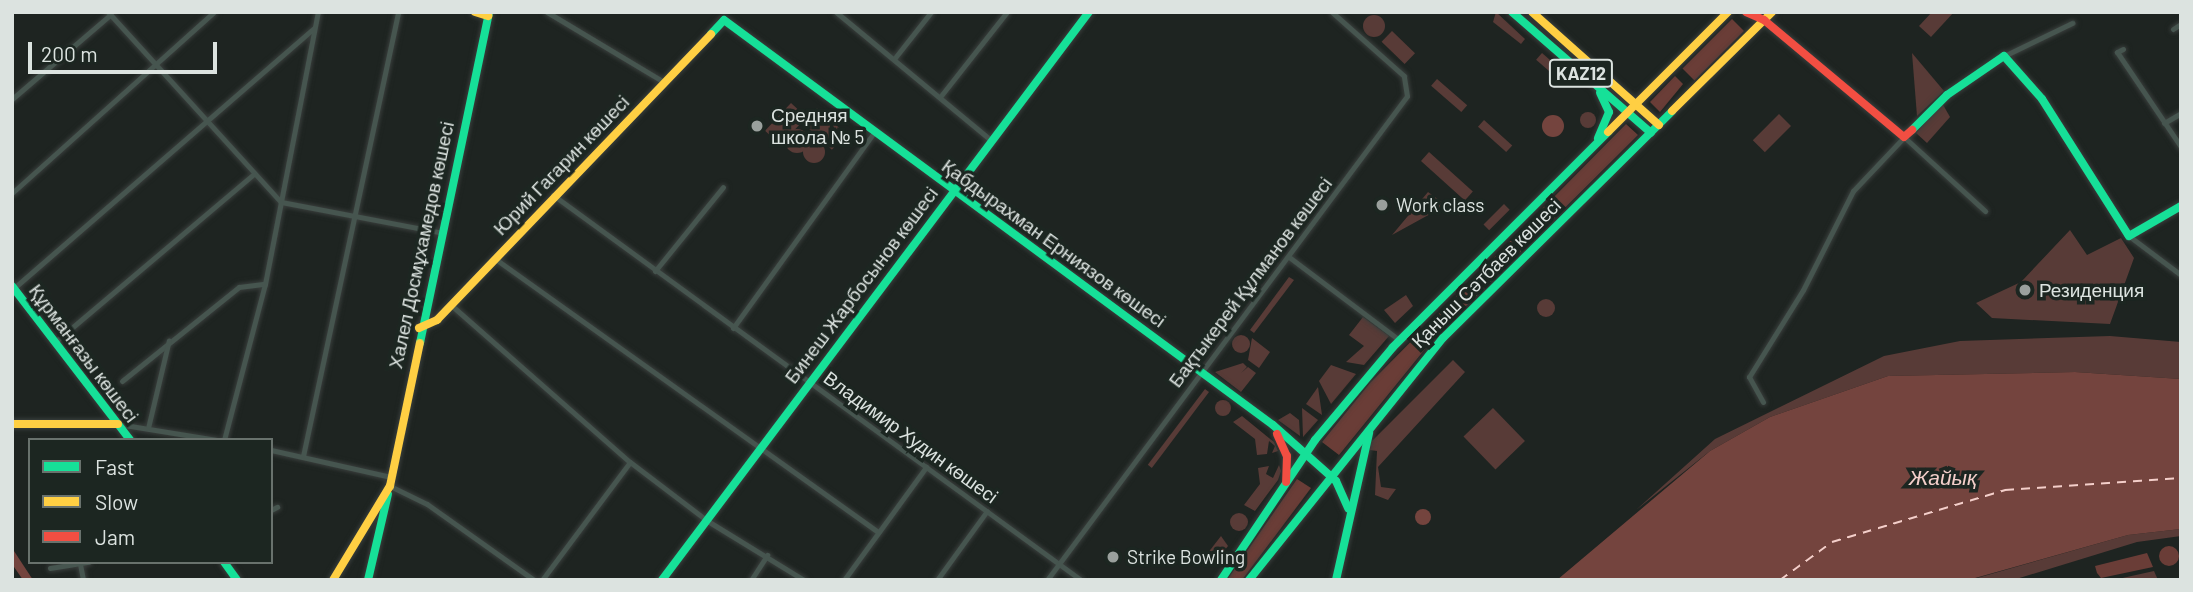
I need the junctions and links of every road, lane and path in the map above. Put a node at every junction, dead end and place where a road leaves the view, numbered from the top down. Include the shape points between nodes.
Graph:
1 (214, 12) edge
2 (318, 12) edge
3 (398, 12) edge
4 (475, 12) edge
5 (547, 12) edge
6 (836, 12) edge
7 (931, 12) edge
8 (1007, 12) edge
9 (1089, 12) edge
10 (1332, 12) edge
11 (1513, 12) edge
12 (1532, 12) edge
13 (1728, 12) edge
14 (1746, 12) edge
15 (1772, 12) edge
16 (110, 13) edge
17 (488, 14) edge
18 (844, 15) edge
19 (1764, 16) edge
20 (724, 20) joint
21 (2072, 23) dead end
22 (2181, 24) edge
23 (315, 28) junction
24 (2173, 29) dead end
25 (2123, 49) dead end
26 (2004, 56) junction
27 (894, 59) junction
28 (155, 65) junction
29 (664, 82) junction
30 (1596, 86) junction
31 (940, 97) junction
32 (12, 99) edge
33 (1637, 104) junction
34 (1628, 113) junction
35 (2181, 113) edge
36 (205, 120) junction
37 (2164, 123) junction
38 (1659, 125) junction
39 (874, 131) junction
40 (1651, 134) junction
41 (1904, 137) junction
42 (992, 141) junction
43 (1594, 146) junction
44 (2181, 147) edge
45 (254, 174) junction
46 (723, 187) dead end
47 (953, 190) junction
48 (12, 193) edge
49 (553, 195) junction
50 (281, 202) junction
51 (2181, 206) edge
52 (1985, 211) dead end
53 (353, 214) junction
54 (439, 232) junction
55 (2129, 236) junction
56 (1289, 257) junction
57 (494, 258) junction
58 (655, 271) junction
59 (2181, 275) edge
60 (264, 284) junction
61 (13, 287) edge
62 (451, 305) junction
63 (419, 328) junction
64 (733, 328) junction
65 (169, 340) junction
66 (1399, 341) junction
67 (55, 342) junction
68 (1203, 371) junction
69 (122, 381) dead end
70 (808, 382) junction
71 (1763, 402) dead end
72 (1378, 412) junction
73 (12, 424) edge
74 (118, 424) junction
75 (1272, 425) junction
76 (148, 428) junction
77 (128, 438) edge
78 (206, 438) edge
79 (225, 438) edge
80 (760, 446) junction
81 (273, 450) edge
82 (303, 456) junction
83 (1304, 456) junction
84 (630, 462) junction
85 (926, 467) junction
86 (1328, 474) junction
87 (390, 482) junction
88 (1285, 486) junction
89 (1348, 508) junction
90 (987, 511) junction
91 (706, 520) junction
92 (878, 532) junction
93 (767, 555) junction
94 (1059, 563) junction
95 (80, 564) joint
96 (225, 564) edge
97 (50, 568) dead end
98 (83, 580) edge
99 (237, 580) edge
100 (333, 580) edge
101 (368, 580) edge
102 (534, 580) edge
103 (542, 580) edge
104 (662, 580) edge
105 (751, 580) edge
106 (804, 580) edge
107 (844, 580) edge
108 (937, 580) edge
109 (1047, 580) edge
110 (1081, 580) edge
111 (1221, 580) edge
112 (1249, 580) edge
113 (1336, 580) edge

1 - 28 street
2 - 23 street
3 - 53 street
4 - 17 street
5 - 29 street
6 - 18 street
7 - 27 street
8 - 31 street
9 - 42 street, Бинеш Жарбосынов көшесі
10 - 56 street, Бақтыкерей Құлманов көшесі via 1404,76 1407,96
11 - 30 street, KAZ12
12 - 33 street, KAZ12
13 - 33 street, Қаныш Сәтбаев көшесі
14 - 19 street
15 - 19 street, Қаныш Сәтбаев көшесі
16 - 28 street
16 - 32 street
17 - 54 street, Халел Досмұхамедов көшесі
18 - 27 street
19 - 38 street, Қаныш Сәтбаев көшесі
19 - 41 street
20 - 29 street, Юрий Гагарин көшесі
20 - 39 street, Қабдырахман Ерниязов көшесі
21 - 26 street
22 - 24 street
23 - 36 street
23 - 50 street
25 - 37 street via 2116,52
26 - 41 street via 1947,95
26 - 55 street via 2042,99
27 - 31 street
28 - 36 street
28 - 48 street
29 - 49 street, Юрий Гагарин көшесі
30 - 34 street, KAZ12
30 - 43 street via 1609,113
31 - 42 street
33 - 34 street, Қаныш Сәтбаев көшесі
33 - 38 street, KAZ12
34 - 40 street, KAZ12
34 - 43 street, Қаныш Сәтбаев көшесі
35 - 37 street
36 - 45 street
36 - 61 street
37 - 44 street
38 - 40 street, Қаныш Сәтбаев көшесі
39 - 47 street, Қабдырахман Ерниязов көшесі
39 - 64 street
40 - 72 street, Қаныш Сәтбаев көшесі via 1443,338
41 - 52 street
41 - 71 street via 1853,191 1797,301 1749,377
42 - 47 street, Бинеш Жарбосынов көшесі
43 - 66 street, Қаныш Сәтбаев көшесі
45 - 50 street
45 - 67 street
46 - 58 street
47 - 68 street, Қабдырахман Ерниязов көшесі
47 - 70 street, Бинеш Жарбосынов көшесі
49 - 57 street, Юрий Гагарин көшесі
49 - 58 street, Владимир Худин көшесі
50 - 53 street
50 - 60 street
51 - 55 street
53 - 54 street
53 - 82 street
54 - 63 street, Халел Досмұхамедов көшесі
55 - 59 street
56 - 66 street
56 - 68 street, Бақтыкерей Құлманов көшесі
57 - 62 street, Юрий Гагарин көшесі
57 - 80 street
58 - 64 street, Владимир Худин көшесі
60 - 65 street via 239,287
60 - 79 street
61 - 67 street, Құрманғазы көшесі
62 - 63 street, Юрий Гагарин көшесі
62 - 84 street
63 - 87 street, Халел Досмұхамедов көшесі
64 - 70 street, Владимир Худин көшесі
65 - 69 street
65 - 76 street
66 - 83 street, Қаныш Сәтбаев көшесі
67 - 74 street, Құрманғазы көшесі
68 - 75 street, Қабдырахман Ерниязов көшесі
68 - 94 street, Бақтыкерей Құлманов көшесі
70 - 80 street, Бинеш Жарбосынов көшесі
70 - 85 street, Владимир Худин көшесі
72 - 86 street, Қаныш Сәтбаев көшесі
72 - 89 street
73 - 74 street
74 - 76 street
74 - 77 street, Құрманғазы көшесі
75 - 83 street, Қабдырахман Ерниязов көшесі
75 - 88 street via 1287,456
76 - 78 street
80 - 91 street, Бинеш Жарбосынов көшесі
80 - 92 street
81 - 82 street
82 - 87 street
83 - 86 street, Қабдырахман Ерниязов көшесі
83 - 88 street, Қаныш Сәтбаев көшесі
84 - 91 street
84 - 103 street
85 - 90 street, Владимир Худин көшесі
85 - 92 street
86 - 89 street, Қабдырахман Ерниязов көшесі
86 - 112 street, Қаныш Сәтбаев көшесі
87 - 100 street, Халел Досмұхамедов көшесі
87 - 101 street, Халел Досмұхамедов көшесі
87 - 102 street
88 - 111 street, Қаныш Сәтбаев көшесі
89 - 113 street
90 - 94 street, Владимир Худин көшесі
90 - 108 street
91 - 93 street
91 - 104 street, Бинеш Жарбосынов көшесі
92 - 107 street
93 - 105 street
93 - 106 street
94 - 109 street, Бақтыкерей Құлманов көшесі
94 - 110 street, Владимир Худин көшесі
95 - 97 street
95 - 98 street
96 - 99 street

